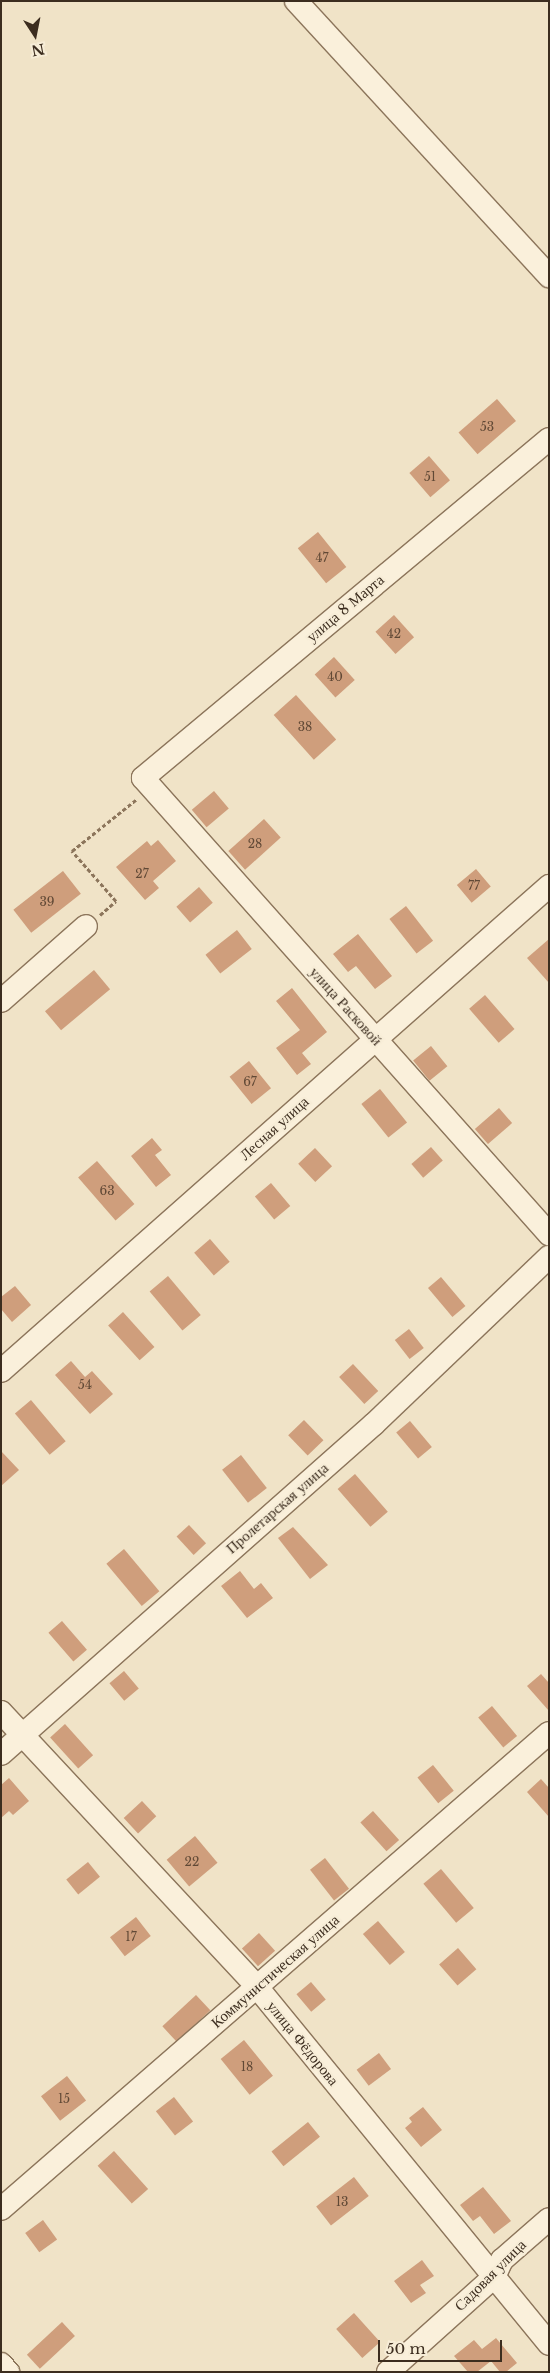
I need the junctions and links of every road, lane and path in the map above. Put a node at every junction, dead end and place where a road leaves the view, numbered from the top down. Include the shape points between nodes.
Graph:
1 (296, 1) edge
2 (549, 276) edge
3 (549, 439) edge
4 (146, 784) junction
5 (549, 886) edge
6 (86, 926) joint
7 (1, 1001) edge
8 (375, 1038) junction
9 (549, 1234) edge
10 (549, 1257) edge
11 (1, 1371) edge
12 (1, 1712) edge
13 (549, 1733) edge
14 (21, 1734) junction
15 (1, 1754) edge
16 (257, 1987) junction
17 (1, 2209) edge
18 (549, 2219) edge
19 (494, 2276) junction
20 (549, 2344) edge
21 (1, 2364) edge
22 (8, 2372) edge
23 (388, 2372) edge

1 - 2 street
3 - 4 street, улица 8 Марта
4 - 6 path via 72,851 116,901
4 - 8 street, улица Расковой
5 - 8 street, Лесная улица
6 - 7 street
8 - 9 street, улица Расковой
8 - 11 street, Лесная улица
10 - 14 street, Пролетарская улица via 374,1424
12 - 14 street, улица Фёдорова
13 - 16 street, Коммунистическая улица
14 - 15 street, Пролетарская улица
14 - 16 street, улица Фёдорова
16 - 17 street, Коммунистическая улица
16 - 19 street, улица Фёдорова
18 - 19 street, Садовая улица via 502,2260
19 - 20 street, улица Фёдорова
19 - 23 street, Садовая улица
21 - 22 street

